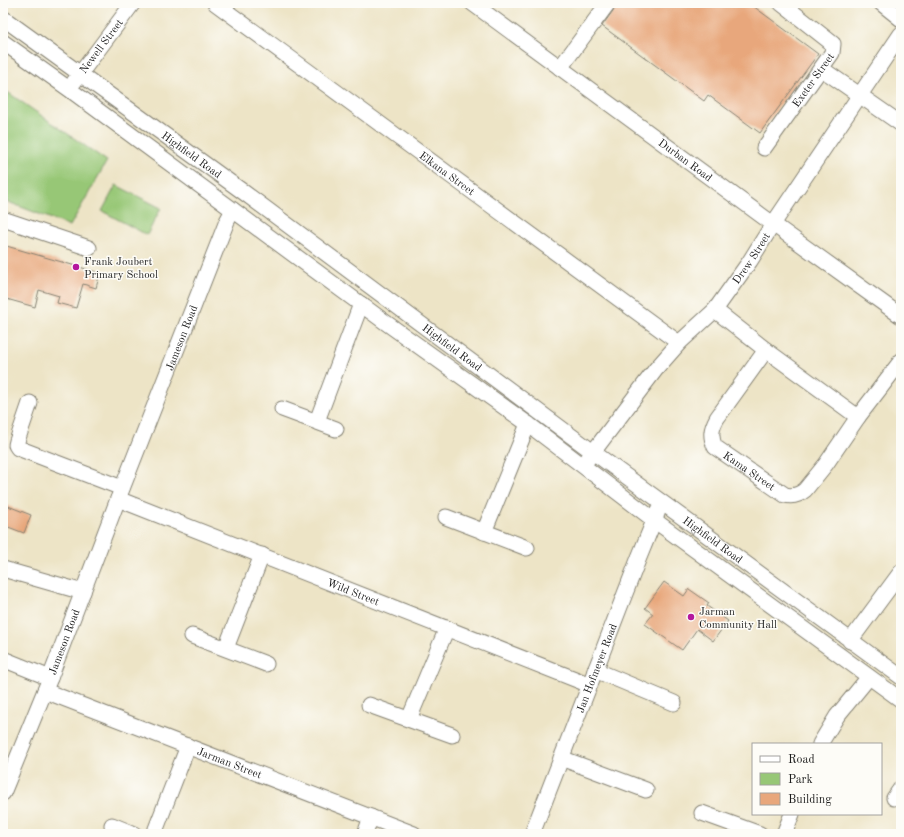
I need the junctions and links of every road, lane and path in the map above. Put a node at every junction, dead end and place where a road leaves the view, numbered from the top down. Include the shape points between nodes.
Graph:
1 (133, 3) edge
2 (215, 3) edge
3 (472, 3) edge
4 (608, 3) edge
5 (781, 3) edge
6 (881, 3) edge
7 (3, 18) edge
8 (901, 19) edge
9 (901, 34) edge
10 (3, 42) edge
11 (560, 68) junction
12 (822, 69) junction
13 (80, 74) junction
14 (69, 89) junction
15 (860, 96) junction
16 (901, 124) edge
17 (764, 148) dead end
18 (233, 210) junction
19 (3, 219) edge
20 (773, 224) junction
21 (89, 248) dead end
22 (361, 304) junction
23 (715, 310) junction
24 (901, 316) edge
25 (679, 343) junction
26 (766, 350) junction
27 (901, 361) edge
28 (30, 403) dead end
29 (282, 409) dead end
30 (858, 417) junction
31 (317, 422) junction
32 (528, 424) junction
33 (336, 429) dead end
34 (593, 452) junction
35 (583, 466) junction
36 (120, 494) junction
37 (662, 503) junction
38 (446, 517) dead end
39 (654, 520) junction
40 (484, 532) junction
41 (527, 548) dead end
42 (262, 555) junction
43 (3, 569) edge
44 (901, 572) edge
45 (83, 592) junction
46 (447, 628) junction
47 (192, 636) dead end
48 (850, 641) junction
49 (226, 648) junction
50 (3, 659) edge
51 (266, 664) dead end
52 (595, 670) junction
53 (869, 677) junction
54 (901, 677) edge
55 (47, 685) junction
56 (590, 685) junction
57 (901, 700) edge
58 (674, 703) dead end
59 (369, 704) dead end
60 (408, 719) junction
61 (452, 735) dead end
62 (821, 743) edge
63 (188, 746) junction
64 (561, 758) junction
65 (9, 761) edge
66 (646, 790) dead end
67 (3, 793) edge
68 (702, 813) dead end
69 (792, 815) edge
70 (371, 817) junction
71 (112, 825) dead end
72 (134, 834) edge
73 (154, 834) edge
74 (365, 834) edge
75 (414, 834) edge
76 (532, 834) edge
77 (760, 834) edge
78 (784, 834) edge

1 - 13 street, Newell Street
2 - 25 street, Elkana Street
3 - 11 street, Durban Road
4 - 11 street
5 - 12 street, Exeter Street via 833,44 832,53
6 - 8 street
7 - 13 street, Highfield Road
9 - 15 street, Drew Street
10 - 14 street, Highfield Road
11 - 20 street, Durban Road
12 - 15 street
12 - 17 street, Exeter Street
13 - 14 street, Newell Street
13 - 34 street, Highfield Road
14 - 18 street, Highfield Road
15 - 16 street
15 - 20 street, Drew Street
18 - 22 street, Highfield Road
18 - 36 street, Jameson Road
19 - 21 street
20 - 23 street, Drew Street
20 - 24 street, Durban Road
22 - 31 street
22 - 32 street, Highfield Road
23 - 25 street, Drew Street
23 - 26 street
25 - 34 street, Drew Street via 656,368
26 - 30 street
26 - 30 street, Kama Street via 714,423 711,434 715,447 785,495 796,495 805,490 822,469
27 - 30 street, Kama Street
28 - 36 street via 17,441 18,448
29 - 31 street
31 - 33 street
32 - 35 street, Highfield Road
32 - 40 street
34 - 35 street, Drew Street
34 - 37 street, Highfield Road
35 - 39 street, Highfield Road
36 - 42 street, Wild Street
36 - 45 street, Jameson Road
37 - 39 street, Jan Hofmeyer Road
37 - 48 street, Highfield Road
38 - 40 street
39 - 52 street, Jan Hofmeyer Road
39 - 53 street, Highfield Road
40 - 41 street
42 - 46 street, Wild Street
42 - 49 street
43 - 45 street
44 - 48 street
45 - 55 street, Jameson Road
46 - 56 street, Wild Street
46 - 60 street
47 - 49 street
48 - 54 street, Highfield Road
49 - 51 street
50 - 55 street, Jarman Street
52 - 56 street, Jan Hofmeyer Road
52 - 58 street
53 - 57 street, Highfield Road
53 - 62 street via 837,716
55 - 63 street, Jarman Street
55 - 65 street, Jameson Road
56 - 64 street, Jan Hofmeyer Road
59 - 60 street
60 - 61 street
63 - 70 street, Jarman Street
63 - 73 street
64 - 66 street
64 - 76 street, Jan Hofmeyer Road
65 - 67 street, Jameson Road
68 - 77 street
69 - 78 street
70 - 74 street
70 - 75 street, Jarman Street
71 - 72 street

